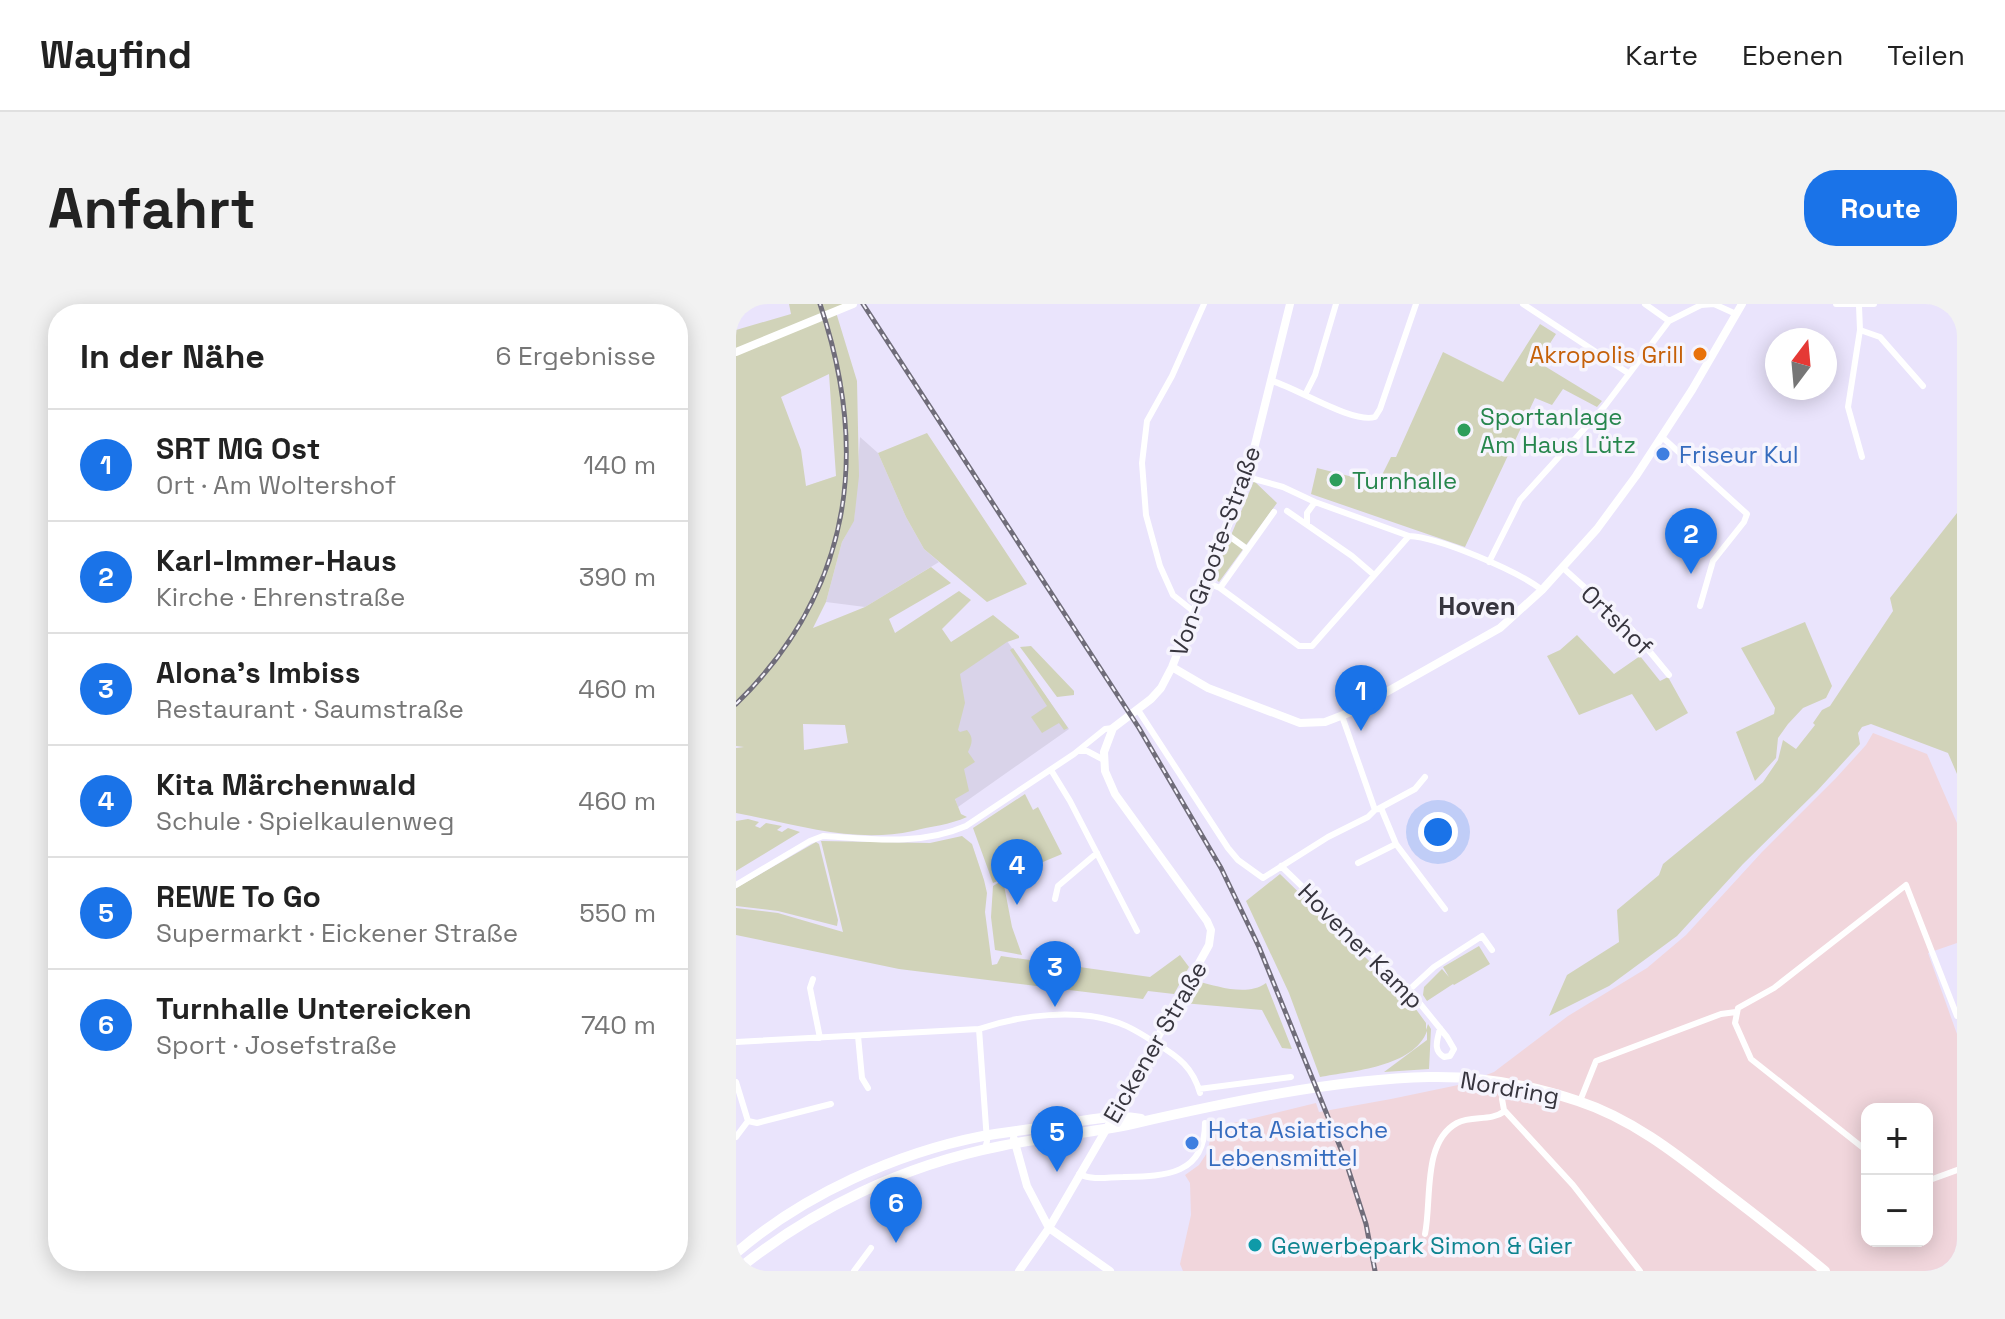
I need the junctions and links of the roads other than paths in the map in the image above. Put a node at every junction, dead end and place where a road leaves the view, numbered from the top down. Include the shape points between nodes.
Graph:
1 (853, 304) edge
2 (1204, 304) edge
3 (1290, 304) edge
4 (1336, 304) edge
5 (1416, 304) edge
6 (1523, 304) edge
7 (1645, 304) edge
8 (1701, 304) edge
9 (1742, 304) edge
10 (1836, 304) edge
11 (1874, 304) edge
12 (1859, 306) junction
13 (1736, 314) junction
14 (1669, 321) junction
15 (1860, 330) junction
16 (736, 352) edge
17 (1628, 373) junction
18 (1272, 381) junction
19 (1923, 386) dead end
20 (1306, 393) junction
21 (1662, 437) junction
22 (1862, 457) dead end
23 (1247, 477) junction
24 (1315, 502) junction
25 (1287, 511) dead end
26 (1274, 512) dead end
27 (1307, 524) junction
28 (1225, 533) junction
29 (1409, 536) junction
30 (1247, 549) junction
31 (1489, 562) junction
32 (1562, 567) junction
33 (1374, 575) junction
34 (1205, 582) junction
35 (1220, 588) junction
36 (1542, 590) junction
37 (1700, 606) dead end
38 (1193, 611) junction
39 (1170, 671) junction
40 (1669, 675) dead end
41 (1138, 710) junction
42 (1342, 716) junction
43 (1113, 728) junction
44 (1078, 751) junction
45 (1104, 760) junction
46 (1051, 770) junction
47 (1425, 777) dead end
48 (1378, 809) junction
49 (1396, 844) junction
50 (1097, 853) junction
51 (1358, 863) dead end
52 (1281, 866) junction
53 (736, 885) edge
54 (1055, 899) dead end
55 (1445, 909) dead end
56 (1137, 931) dead end
57 (1492, 950) dead end
58 (813, 979) dead end
59 (1409, 990) junction
60 (1736, 1012) junction
61 (1957, 1016) edge
62 (1440, 1028) dead end
63 (979, 1029) junction
64 (858, 1036) junction
65 (820, 1038) junction
66 (736, 1042) edge
67 (1155, 1042) junction
68 (1291, 1077) dead end
69 (736, 1082) edge
70 (1505, 1083) junction
71 (868, 1088) dead end
72 (1580, 1101) junction
73 (831, 1104) dead end
74 (1505, 1111) junction
75 (1114, 1116) junction
76 (1143, 1119) junction
77 (748, 1121) junction
78 (1205, 1123) dead end
79 (1106, 1128) junction
80 (987, 1135) junction
81 (736, 1137) edge
82 (1012, 1138) junction
83 (1861, 1146) edge
84 (985, 1149) junction
85 (1957, 1170) edge
86 (1079, 1174) junction
87 (1933, 1179) edge
88 (1049, 1228) junction
89 (1425, 1234) dead end
90 (871, 1248) dead end
91 (736, 1253) edge
92 (736, 1271) edge
93 (854, 1271) edge
94 (1019, 1271) edge
95 (1110, 1271) edge
96 (1640, 1271) edge
97 (1825, 1271) edge

1 - 16 street
2 - 38 street via 1147,421 1142,463 1146,515 1160,566 1173,595
3 - 18 street, Von-Groote-Straße
4 - 20 street
5 - 20 street via 1375,417 1342,412
6 - 17 street
7 - 14 street
8 - 13 street
8 - 14 street
9 - 13 street
10 - 12 street
11 - 12 street
12 - 15 street
13 - 21 street
14 - 17 street
15 - 19 street via 1880,337
15 - 22 street via 1848,407
17 - 31 street via 1520,500
18 - 20 street
18 - 23 street, Von-Groote-Straße
21 - 32 street via 1604,521
21 - 37 street via 1747,514 1713,561
23 - 24 street
23 - 28 street, Von-Groote-Straße
24 - 27 street
24 - 29 street
25 - 27 street
26 - 30 street
27 - 33 street
28 - 30 street
28 - 34 street, Von-Groote-Straße
29 - 31 street
29 - 33 street
30 - 35 street
31 - 36 street
32 - 36 street
32 - 40 street, Ortshof via 1632,630
33 - 35 street via 1307,648
34 - 35 street
34 - 38 street, Von-Groote-Straße
36 - 42 street via 1500,628
38 - 39 street, Von-Groote-Straße
39 - 41 street, Von-Groote-Straße
39 - 42 street via 1300,723
41 - 43 street, Von-Groote-Straße
41 - 52 street via 1238,860 1263,878
42 - 48 street
43 - 44 street
43 - 45 street
44 - 45 street
44 - 46 street
45 - 67 street, Eickener Straße via 1115,794 1211,930 1209,945
46 - 50 street
46 - 53 street via 948,834 924,839 823,836
47 - 48 street via 1415,789
48 - 49 street
48 - 52 street
49 - 51 street
49 - 55 street
50 - 54 street via 1058,886
50 - 56 street
52 - 59 street, Hovener Kamp
57 - 59 street via 1482,936
58 - 65 street via 810,988
59 - 62 street, Hovener Kamp
60 - 61 street via 1906,885
60 - 72 street via 1596,1061
60 - 83 street via 1735,1023 1751,1059
63 - 64 street
63 - 67 street via 1018,1020 1083,1016 1118,1023
63 - 80 street
64 - 65 street
64 - 71 street via 862,1078
65 - 66 street
67 - 68 street via 1187,1064 1200,1091
67 - 75 street, Eickener Straße
69 - 77 street
70 - 72 main road, Nordring
70 - 74 street
70 - 76 main road, Nordring via 1430,1077 1332,1087
72 - 97 main road, Nordring via 1664,1145
73 - 77 street
74 - 89 street via 1458,1123 1437,1143
74 - 96 street via 1573,1185
75 - 76 main road, Nordring
75 - 79 street, Eickener Straße
75 - 82 main road, Nordring
76 - 79 main road, Nordring
77 - 81 street
78 - 86 street via 1201,1149 1175,1172 1093,1179
79 - 82 main road, Nordring
79 - 86 street, Eickener Straße
80 - 82 main road
80 - 84 street
80 - 91 main road via 856,1179 792,1213
82 - 84 main road
82 - 88 street via 1027,1186
84 - 92 main road via 848,1198
85 - 87 street
86 - 88 street, Eickener Straße
88 - 94 street, Eickener Straße
88 - 95 street
90 - 93 street

